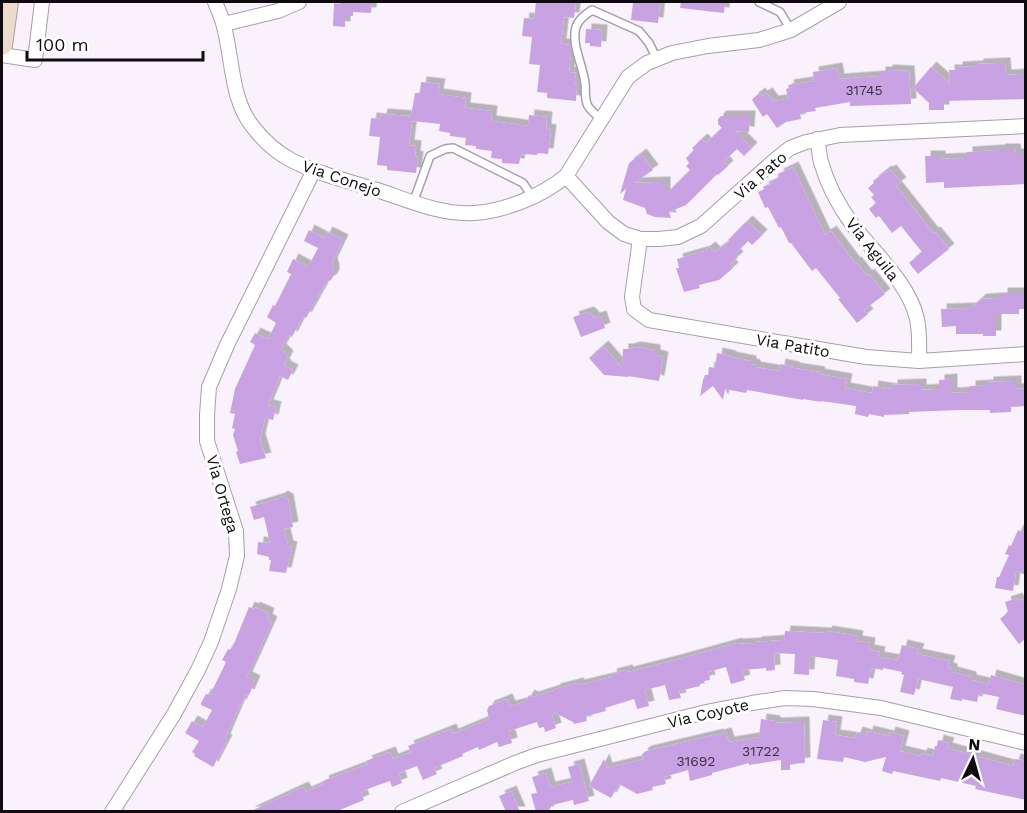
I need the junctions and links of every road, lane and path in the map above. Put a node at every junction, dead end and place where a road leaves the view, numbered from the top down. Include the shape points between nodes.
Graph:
1 (42, 2) edge
2 (215, 2) edge
3 (298, 2) edge
4 (759, 2) edge
5 (839, 2) edge
6 (6, 5) edge
7 (224, 24) junction
8 (791, 30) junction
9 (2, 45) edge
10 (2, 55) edge
11 (657, 59) junction
12 (601, 120) junction
13 (1026, 126) edge
14 (818, 139) junction
15 (314, 170) junction
16 (566, 176) junction
17 (532, 196) junction
18 (413, 203) junction
19 (640, 239) junction
20 (1026, 354) edge
21 (919, 361) junction
22 (1026, 743) edge
23 (112, 812) edge
24 (402, 812) edge

1 - 10 street via 35,60
2 - 7 street, Via Conejo
3 - 7 street
4 - 8 lane via 780,12
5 - 8 street
6 - 9 street
7 - 15 street, Via Conejo via 239,101 251,126 269,145
8 - 11 street via 759,40 672,52
11 - 12 street via 628,77
11 - 12 lane via 639,31 592,10 585,15 576,26 575,40 588,106
12 - 16 street
13 - 14 street, Via Pato
14 - 19 street, Via Pato via 790,148 701,226 678,237
14 - 21 street, Via Aguila via 821,162 835,198 911,302 920,337
15 - 18 street, Via Conejo
15 - 23 street, Via Ortega via 209,387 207,441 236,531 237,556 229,589 211,642 193,678
16 - 17 street, Via Conejo
16 - 19 street, Via Pato via 608,222 624,234
17 - 18 street, Via Conejo via 474,213
17 - 18 lane via 523,183 453,148 445,148 430,156
19 - 21 street, Via Patito via 632,297 634,309 649,320 866,357
20 - 21 street, Via Patito
22 - 24 street, Via Coyote via 881,708 785,698 706,712 537,756

